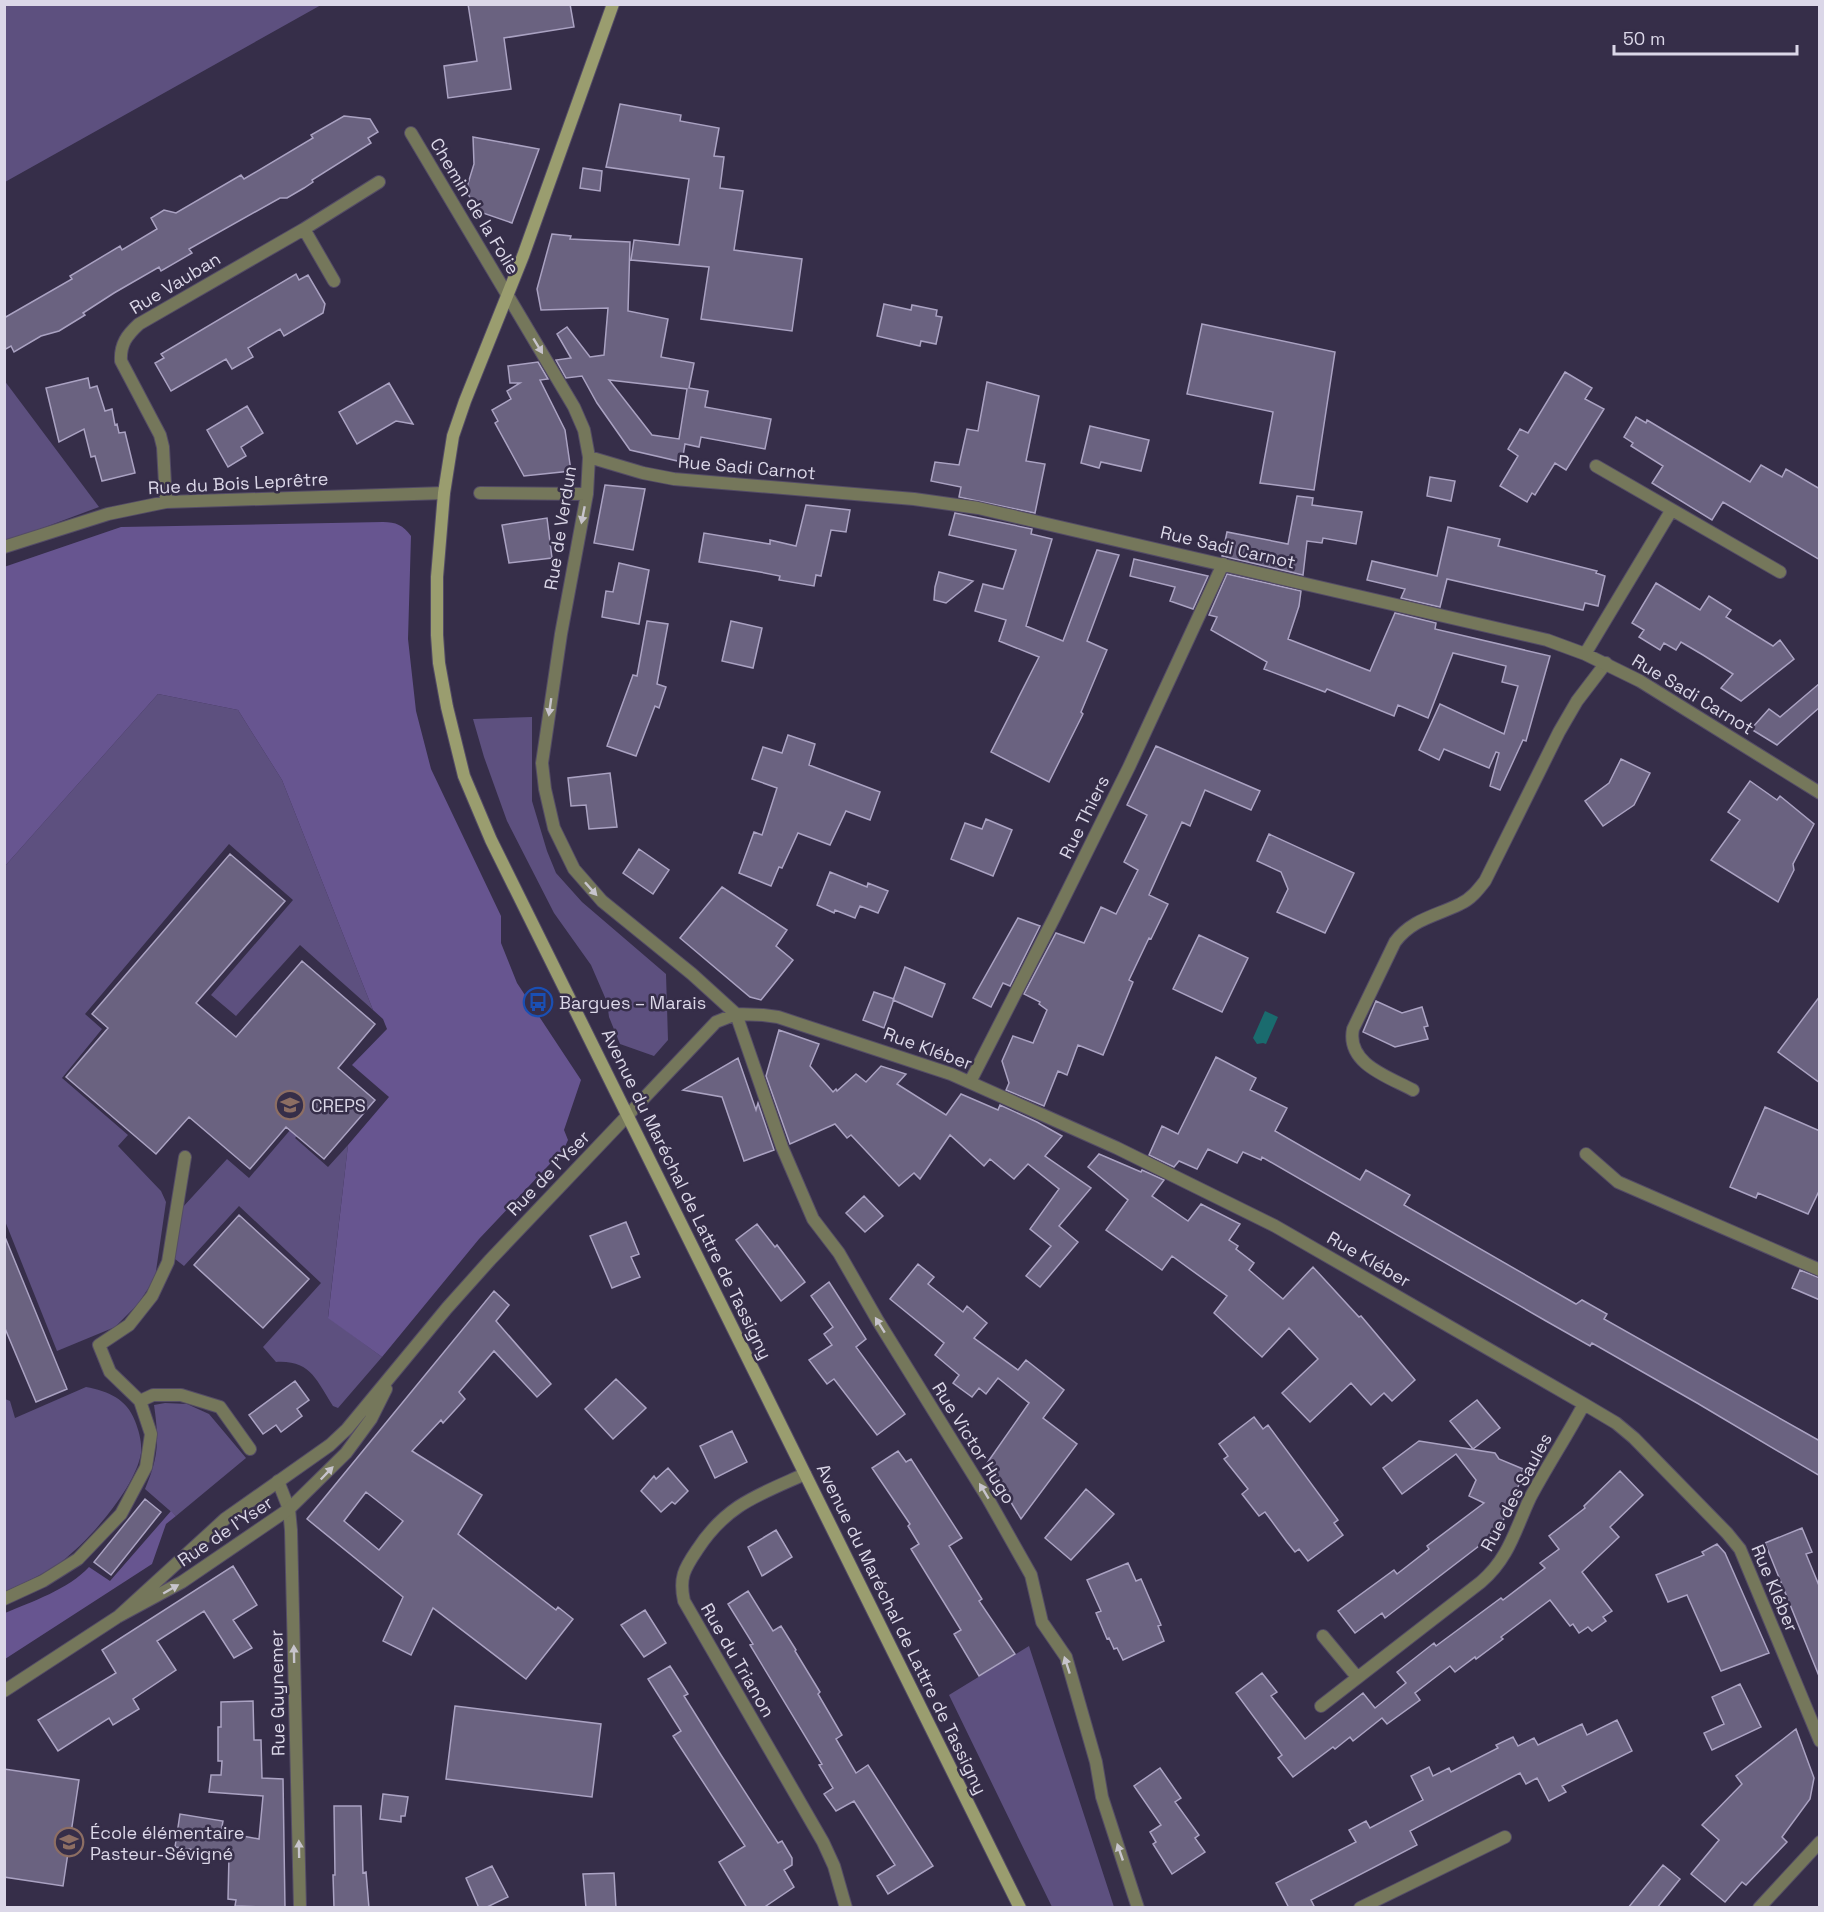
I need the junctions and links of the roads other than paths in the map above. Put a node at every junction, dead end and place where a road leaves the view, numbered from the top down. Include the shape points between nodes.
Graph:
1 (613, 4) edge
2 (411, 133) dead end
3 (380, 182) dead end
4 (304, 229) junction
5 (334, 281) dead end
6 (508, 296) junction
7 (590, 457) junction
8 (1596, 466) dead end
9 (444, 493) junction
10 (480, 493) dead end
11 (586, 494) junction
12 (166, 502) junction
13 (1671, 511) junction
14 (4, 547) edge
15 (1223, 564) junction
16 (1780, 572) dead end
17 (1585, 654) junction
18 (1606, 663) junction
19 (1820, 793) edge
20 (736, 1014) junction
21 (970, 1082) junction
22 (1413, 1090) dead end
23 (628, 1114) junction
24 (1586, 1154) dead end
25 (185, 1157) dead end
26 (1820, 1270) edge
27 (396, 1370) junction
28 (140, 1401) junction
29 (1584, 1404) junction
30 (250, 1449) dead end
31 (805, 1474) junction
32 (278, 1481) junction
33 (289, 1509) junction
34 (4, 1599) edge
35 (119, 1616) junction
36 (1323, 1636) dead end
37 (1357, 1677) junction
38 (4, 1691) edge
39 (1321, 1706) dead end
40 (1820, 1741) edge
41 (1504, 1837) dead end
42 (1820, 1842) edge
43 (300, 1908) edge
44 (846, 1908) edge
45 (1020, 1908) edge
46 (1138, 1908) edge
47 (1360, 1908) edge
48 (1759, 1908) edge

1 - 6 main road
2 - 6 street, Chemin de la Folie
3 - 4 street, Rue Vauban
4 - 5 street
4 - 12 street, Rue Vauban via 139,324 124,341 122,361 160,435
6 -> 7 street, Rue de Verdun via 574,407
6 - 9 main road, Avenue du Maréchal de Lattre de Tassigny via 453,436
7 - 11 street, Rue de Verdun
7 - 15 street, Rue Sadi Carnot via 675,479 952,503
8 - 13 street
9 - 12 street, Rue du Bois Leprêtre
9 - 23 main road, Avenue du Maréchal de Lattre de Tassigny via 437,635 442,684 464,776 491,840
10 - 11 street
11 -> 20 street, Rue de Verdun via 542,763 554,828 574,869 602,902
12 - 14 street, Rue du Bois Leprêtre via 108,514
13 - 16 street
13 - 17 street
15 - 17 street, Rue Sadi Carnot via 1547,640
15 - 21 street, Rue Thiers via 1129,767
17 - 18 street, Rue Sadi Carnot
18 - 19 street, Rue Sadi Carnot
18 - 22 street via 1559,732 1485,881 1461,903 1422,919 1401,933 1353,1029 1351,1037 1362,1061
20 - 21 street, Rue Kléber via 792,1021
20 - 23 street, Rue de l'Yser via 709,1028
46 -> 20 street, Rue Victor Hugo via 1102,1797 1066,1658 1042,1622 1031,1575 839,1253 813,1219 782,1147
21 - 29 street, Rue Kléber via 1107,1143 1275,1226
23 - 27 street, Rue de l'Yser via 490,1260
23 - 31 main road, Avenue du Maréchal de Lattre de Tassigny
24 - 26 street via 1618,1182
25 - 28 street via 168,1262 152,1296 129,1325 99,1345 110,1372
27 - 32 street, Rue de l'Yser via 330,1445
33 -> 27 street, Rue de l'Yser via 358,1437
28 - 30 street via 153,1395 181,1395 220,1407
28 - 34 street via 151,1434 146,1467 122,1514 78,1559
29 - 37 street, Rue des Saules via 1531,1497 1498,1566
29 - 40 street, Rue Kléber via 1634,1438 1740,1550
31 - 44 street, Rue du Trianon via 725,1515 688,1564 681,1588 688,1609 823,1842
31 - 45 main road, Avenue du Maréchal de Lattre de Tassigny
32 - 33 street, Rue Guynemer
32 - 35 street, Rue de l'Yser via 225,1519
35 -> 33 street, Rue de l'Yser via 182,1582
43 -> 33 street, Rue Guynemer
35 - 38 street, Rue de l'Yser
36 - 37 street
37 - 39 street, Rue des Saules
41 - 47 street
42 - 48 street

